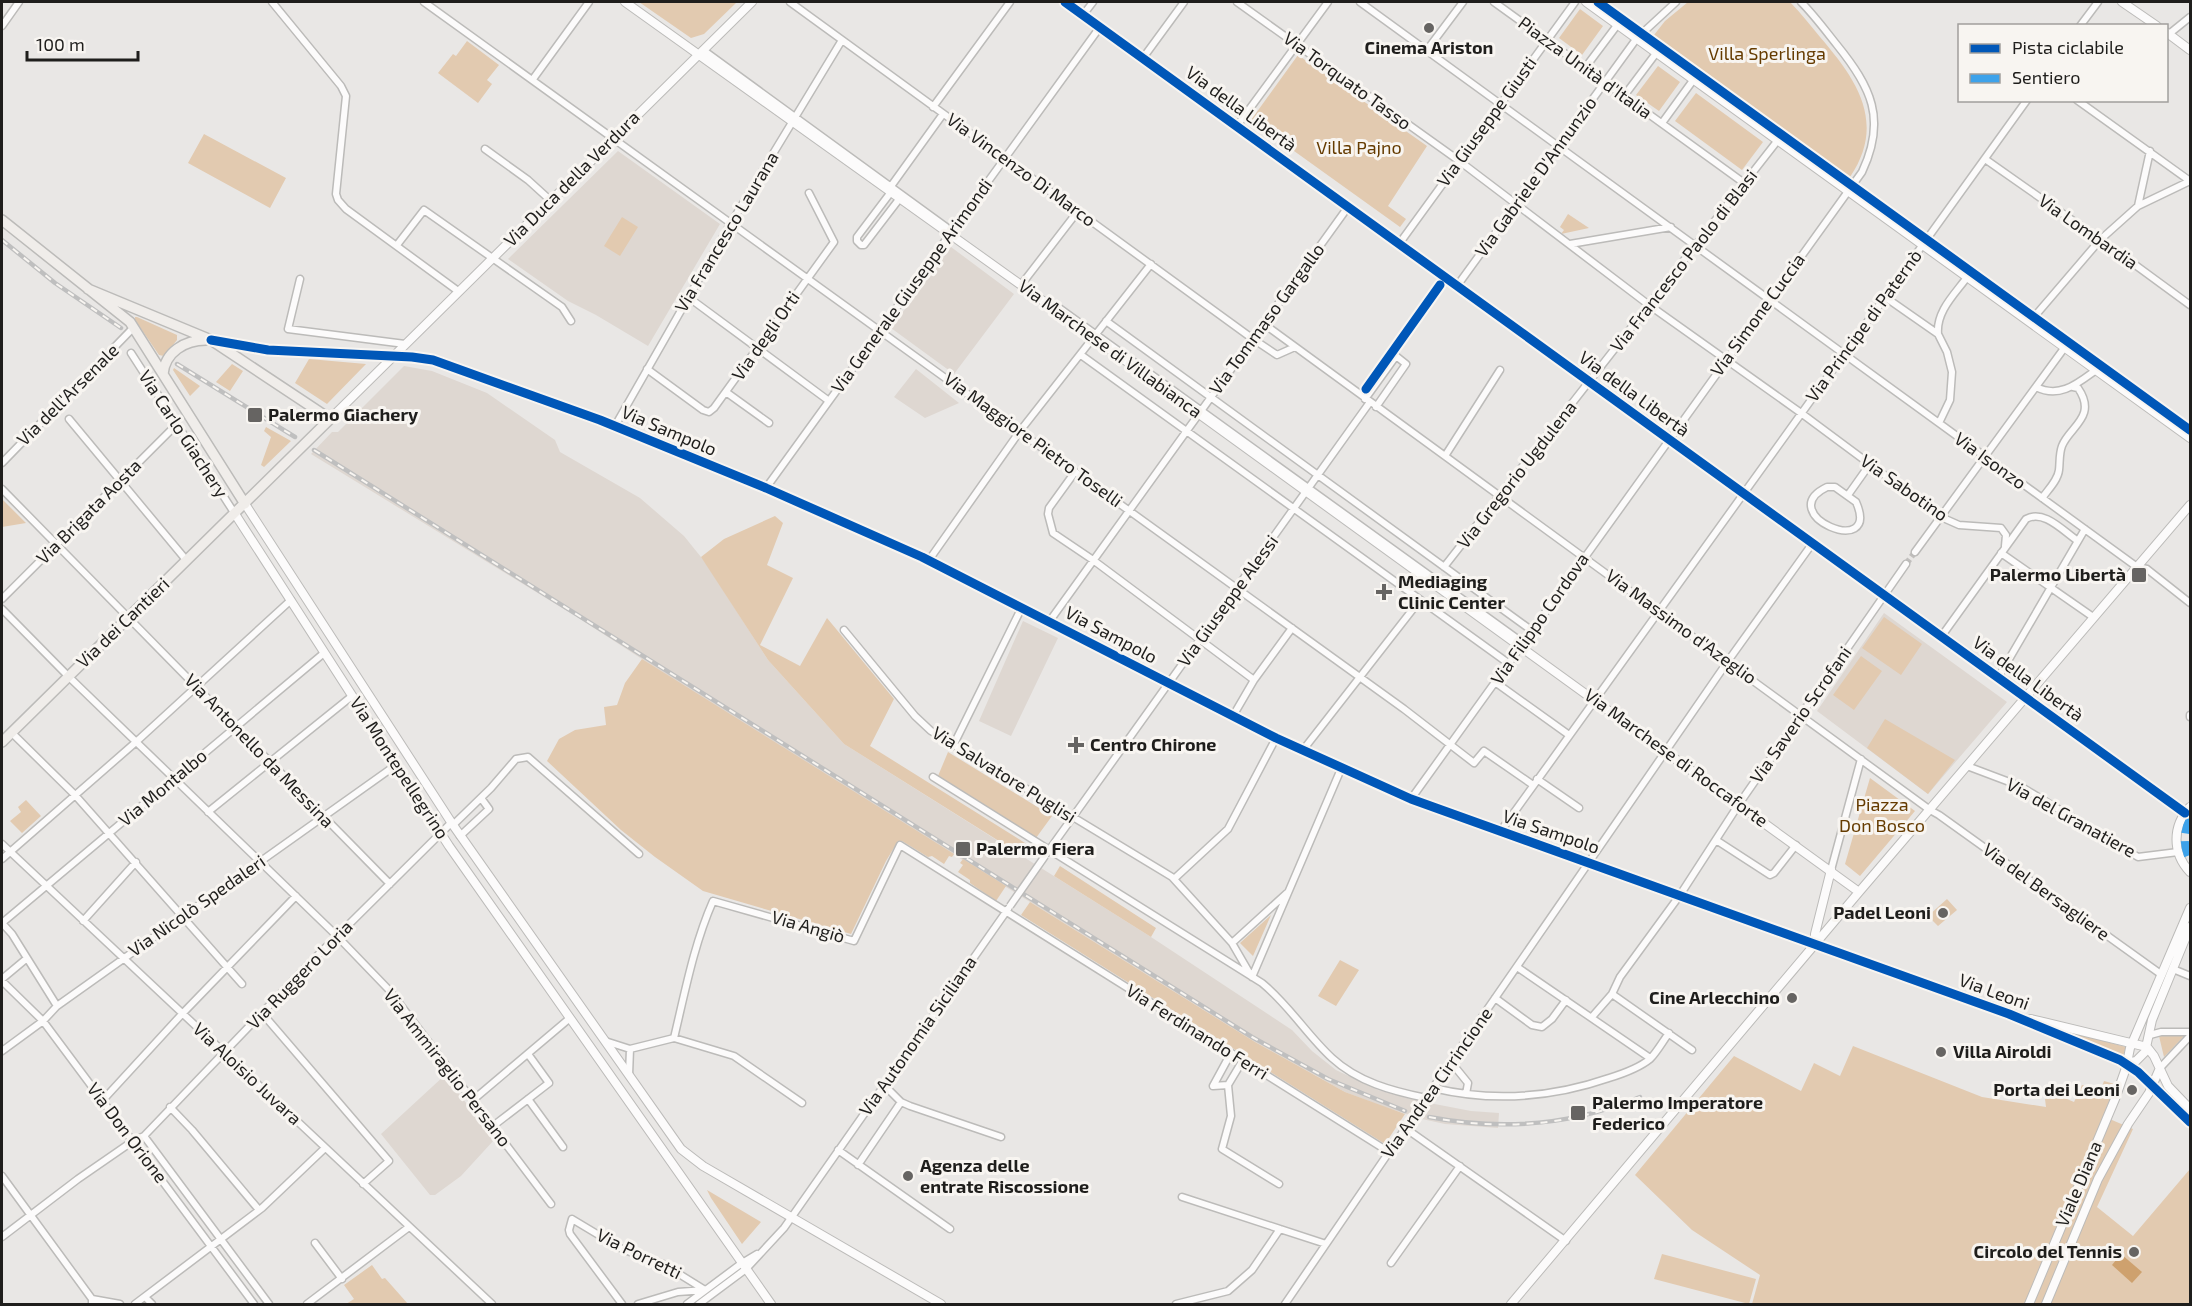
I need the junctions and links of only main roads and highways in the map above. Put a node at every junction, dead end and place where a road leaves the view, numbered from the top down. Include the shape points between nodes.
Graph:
1 (2, 220) edge
2 (88, 289) junction
3 (211, 340) junction
4 (164, 374) junction
5 (245, 504) junction
6 (5, 736) edge

1 - 2 main road
2 - 3 main road
2 - 4 main road via 134,327
3 - 4 main road via 199,340 177,349 165,362
3 - 5 main road, Via dei Cantieri via 330,419
4 - 5 main road
5 - 6 main road, Via dei Cantieri via 232,511 187,561

